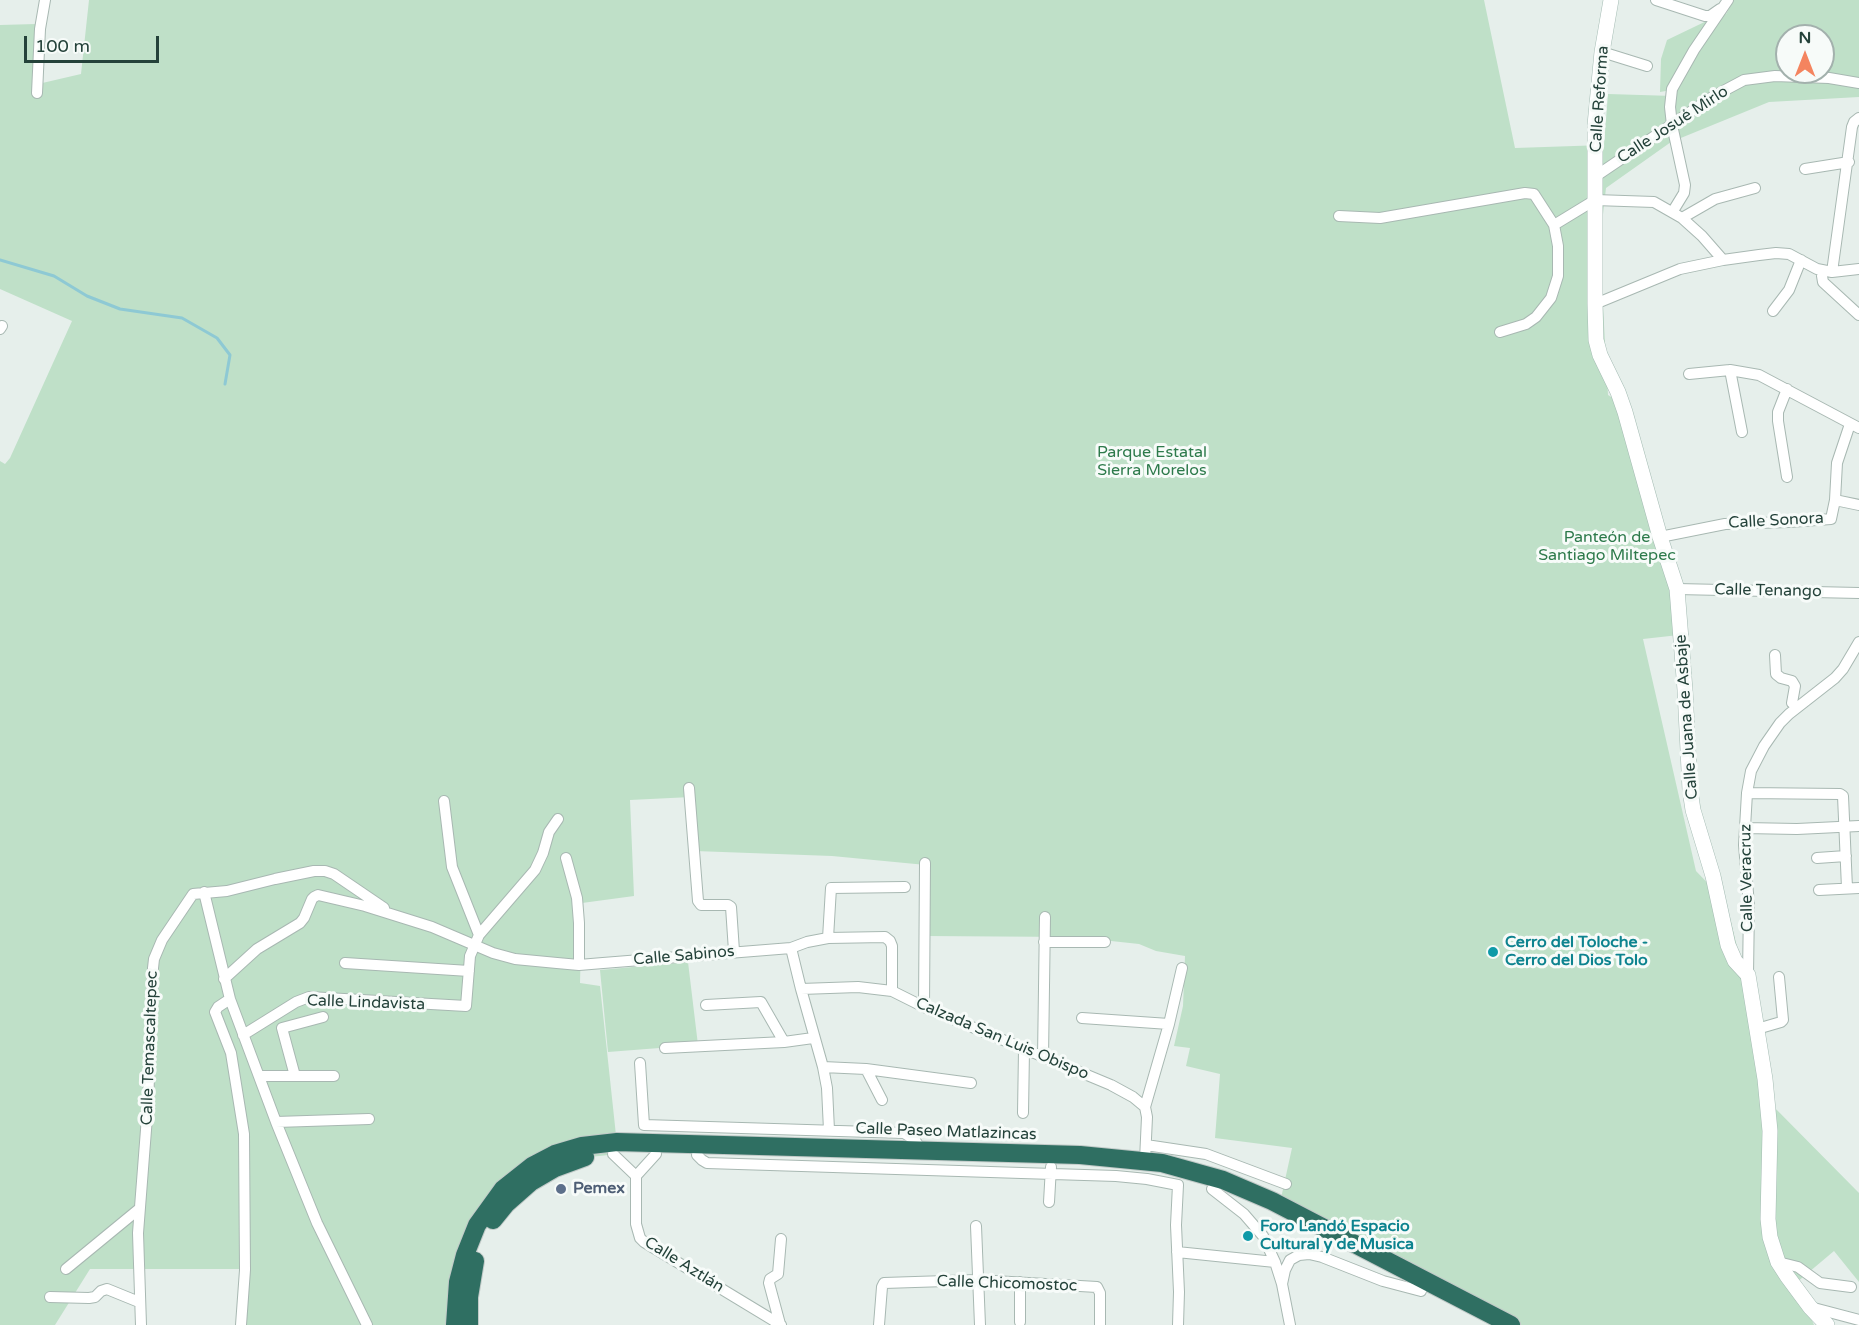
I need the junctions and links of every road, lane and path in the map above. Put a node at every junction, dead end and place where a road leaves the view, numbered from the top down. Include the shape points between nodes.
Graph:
1 (45, 0) edge
2 (1611, 0) edge
3 (1656, 0) edge
4 (1726, 4) edge
5 (1602, 51) junction
6 (1647, 66) dead end
7 (1859, 83) edge
8 (37, 93) dead end
9 (1859, 118) edge
10 (1672, 125) junction
11 (1848, 162) junction
12 (1805, 169) dead end
13 (1596, 176) junction
14 (1755, 188) dead end
15 (1595, 200) junction
16 (1672, 211) junction
17 (1338, 216) dead end
18 (1682, 218) junction
19 (1554, 225) junction
20 (1723, 260) junction
21 (1800, 260) junction
22 (1859, 269) edge
23 (1828, 272) junction
24 (1594, 304) junction
25 (1773, 311) dead end
26 (1859, 315) edge
27 (1500, 332) dead end
28 (1730, 370) junction
29 (1689, 374) dead end
30 (1787, 389) junction
31 (1855, 426) edge
32 (1743, 432) dead end
33 (1787, 477) dead end
34 (1835, 500) junction
35 (1859, 505) edge
36 (1660, 537) junction
37 (1677, 589) junction
38 (1859, 593) edge
39 (1859, 642) edge
40 (1775, 655) dead end
41 (1792, 703) dead end
42 (689, 788) dead end
43 (1747, 793) junction
44 (444, 801) dead end
45 (558, 819) dead end
46 (1859, 826) edge
47 (1846, 827) junction
48 (1745, 828) junction
49 (1846, 856) junction
50 (566, 858) dead end
51 (1816, 858) dead end
52 (925, 863) dead end
53 (905, 887) dead end
54 (1853, 888) edge
55 (1819, 890) dead end
56 (204, 892) junction
57 (397, 916) junction
58 (1045, 917) dead end
59 (479, 935) junction
60 (828, 938) junction
61 (1044, 942) junction
62 (1105, 942) dead end
63 (474, 945) junction
64 (791, 948) junction
65 (734, 951) junction
66 (345, 963) dead end
67 (579, 965) junction
68 (1182, 968) dead end
69 (469, 971) junction
70 (1748, 975) junction
71 (1779, 977) dead end
72 (224, 979) junction
73 (801, 989) junction
74 (892, 991) junction
75 (230, 999) junction
76 (706, 1005) dead end
77 (924, 1007) junction
78 (323, 1017) dead end
79 (1082, 1018) dead end
80 (1169, 1024) junction
81 (1757, 1029) junction
82 (243, 1035) junction
83 (813, 1038) junction
84 (784, 1042) junction
85 (665, 1048) dead end
86 (1024, 1050) junction
87 (1043, 1057) junction
88 (640, 1063) dead end
89 (823, 1067) junction
90 (866, 1070) junction
91 (259, 1076) junction
92 (295, 1076) junction
93 (334, 1076) dead end
94 (971, 1083) dead end
95 (882, 1100) dead end
96 (1145, 1107) junction
97 (1023, 1113) dead end
98 (369, 1119) dead end
99 (276, 1122) junction
100 (754, 1128) junction
101 (829, 1130) junction
102 (768, 1146) junction
103 (921, 1150) junction
104 (1146, 1153) junction
105 (613, 1154) junction
106 (656, 1154) junction
107 (697, 1155) junction
108 (1009, 1158) junction
109 (1051, 1169) junction
110 (636, 1176) junction
111 (1286, 1184) dead end
112 (1212, 1189) junction
113 (1049, 1202) dead end
114 (139, 1209) junction
115 (976, 1226) dead end
116 (781, 1239) dead end
117 (1177, 1252) junction
118 (1275, 1262) junction
119 (1778, 1262) junction
120 (66, 1269) dead end
121 (977, 1280) junction
122 (1020, 1282) junction
123 (1282, 1284) junction
124 (1851, 1287) dead end
125 (1421, 1291) junction
126 (50, 1298) dead end
127 (139, 1302) junction
128 (1810, 1306) junction
129 (1859, 1320) edge
130 (1020, 1322) dead end
131 (141, 1325) edge
132 (241, 1325) edge
133 (367, 1325) edge
134 (455, 1325) edge
135 (469, 1325) edge
136 (780, 1325) edge
137 (879, 1325) edge
138 (980, 1325) edge
139 (1100, 1325) edge
140 (1178, 1325) edge
141 (1290, 1325) edge
142 (1488, 1325) edge
143 (1510, 1325) edge
144 (1827, 1325) edge

1 - 8 street
2 - 5 street, Calle Reforma
3 - 4 street via 1705,16
4 - 10 street via 1677,77 1670,99
5 - 6 street
5 - 13 street, Calle Reforma via 1595,125
7 - 10 street, Calle Josué Mirlo via 1775,76 1744,80
9 - 11 street via 1854,122
10 - 13 street, Calle Josué Mirlo
10 - 16 street via 1685,185
11 - 12 street
11 - 23 street
13 - 15 street, Calle Reforma
14 - 18 street via 1715,199
15 - 16 street via 1654,202
15 - 19 street
15 - 24 street, Calle Juana de Asbaje
16 - 18 street
17 - 19 street via 1390,217 1530,193
18 - 20 street
19 - 27 street via 1558,276 1551,297 1526,324
20 - 21 street via 1776,253
20 - 24 street via 1680,270
21 - 23 street
21 - 25 street via 1789,290
22 - 23 street
23 - 26 street via 1823,282
24 - 36 street, Calle Juana de Asbaje via 1597,347 1625,412
28 - 29 street
28 - 30 street via 1759,375
28 - 32 street
30 - 31 street
30 - 33 street via 1778,412
31 - 34 street, Calle Sonora via 1837,464
34 - 35 street
34 - 36 street, Calle Sonora via 1833,516 1828,520 1725,524
36 - 37 street, Calle Juana de Asbaje
37 - 38 street, Calle Tenango
37 - 70 street, Calle Juana de Asbaje via 1693,810 1728,945 1738,966
39 - 43 street, Calle Veracruz via 1835,678 1789,714 1772,733 1751,771
40 - 41 street via 1776,674 1795,686
42 - 65 street via 698,901 701,905 731,907
43 - 47 street via 1840,794 1845,800
43 - 48 street, Calle Veracruz
44 - 59 street via 452,867
45 - 59 street via 535,870
46 - 47 street
47 - 48 street
47 - 49 street
48 - 70 street, Calle Veracruz
49 - 51 street
49 - 54 street
50 - 67 street via 577,898
52 - 77 street
53 - 60 street via 831,888
54 - 55 street
56 - 57 street via 325,871
56 - 72 street
56 - 114 street, Calle Temascaltepec via 191,896 154,958
57 - 63 street, Calle Sabinos
57 - 72 street, Calle Sabinos via 314,897 300,923 257,949
58 - 61 street
59 - 63 street
60 - 64 street, Calle Sabinos
60 - 74 street, Calle Sabinos via 888,939 892,946
61 - 62 street
61 - 87 street
63 - 67 street, Calle Sabinos via 515,959
63 - 69 street
64 - 65 street, Calle Sabinos
64 - 73 street
65 - 67 street, Calle Sabinos
66 - 69 street
68 - 80 street
69 - 82 street, Calle Lindavista via 463,1007 309,998
70 - 81 street, Calle Juana de Asbaje
71 - 81 street via 1783,1020
72 - 75 street
73 - 74 street, Calzada San Luis Obispo via 858,987
73 - 83 street
74 - 77 street, Calzada San Luis Obispo
75 - 82 street
75 - 132 street via 215,1012 231,1053 244,1134 246,1264
76 - 84 street via 761,1002
77 - 86 street, Calzada San Luis Obispo
78 - 92 street via 282,1028
79 - 80 street
80 - 96 street
81 - 119 street, Calle Juana de Asbaje via 1768,1112 1768,1219
82 - 91 street
83 - 84 street
83 - 89 street
84 - 85 street
86 - 87 street, Calzada San Luis Obispo
86 - 97 street
87 - 96 street, Calzada San Luis Obispo via 1111,1085
88 - 100 street via 644,1125
89 - 90 street
89 - 101 street
90 - 94 street
90 - 95 street
91 - 92 street
91 - 99 street
92 - 93 street
96 - 104 street
98 - 99 street
99 - 133 street via 316,1223
100 - 101 street
100 - 102 street
101 - 103 street via 904,1133
102 - 103 highway, Calle Paseo Matlazincas
102 - 134 highway, Calle Paseo Matlazincas via 600,1143 567,1150 532,1166 503,1189 477,1225 458,1282
103 - 108 highway, Calle Paseo Matlazincas
104 - 108 highway, Calle Paseo Matlazincas
104 - 111 street via 1206,1154
104 - 143 highway, Calle Paseo Matlazincas via 1272,1201
105 - 106 highway, Calle Paseo Matlazincas
105 - 110 street
105 - 135 highway, Calle Paseo Matlazincas via 555,1168 521,1190 497,1215 473,1267
106 - 107 highway, Calle Paseo Matlazincas
106 - 110 street
107 - 108 highway, Calle Paseo Matlazincas
107 - 109 street via 707,1162
108 - 109 highway, Calle Paseo Matlazincas
109 - 112 highway, Calle Paseo Matlazincas via 1136,1171
109 - 113 street
109 - 117 street via 1178,1185
110 - 136 street, Calle Aztlán via 636,1224 640,1238
112 - 118 street via 1254,1224
112 - 125 highway, Calle Paseo Matlazincas via 1275,1214
114 - 120 street
114 - 127 street, Calle Temascaltepec
115 - 121 street
116 - 136 street via 778,1274 769,1282
117 - 118 street
117 - 140 street
118 - 123 street
119 - 124 street via 1798,1267 1820,1283
119 - 128 street, Calle Juana de Asbaje
121 - 122 street, Calle Chicomostoc
121 - 137 street, Calle Chicomostoc via 885,1283
121 - 138 street
122 - 130 street
122 - 139 street, Calle Chicomostoc via 1097,1287
123 - 125 street via 1290,1260 1309,1254
123 - 141 street
125 - 142 highway, Calle Paseo Matlazincas
126 - 127 street via 89,1298 107,1289
127 - 131 street, Calle Temascaltepec
128 - 129 street
128 - 144 street, Calle Juana de Asbaje

